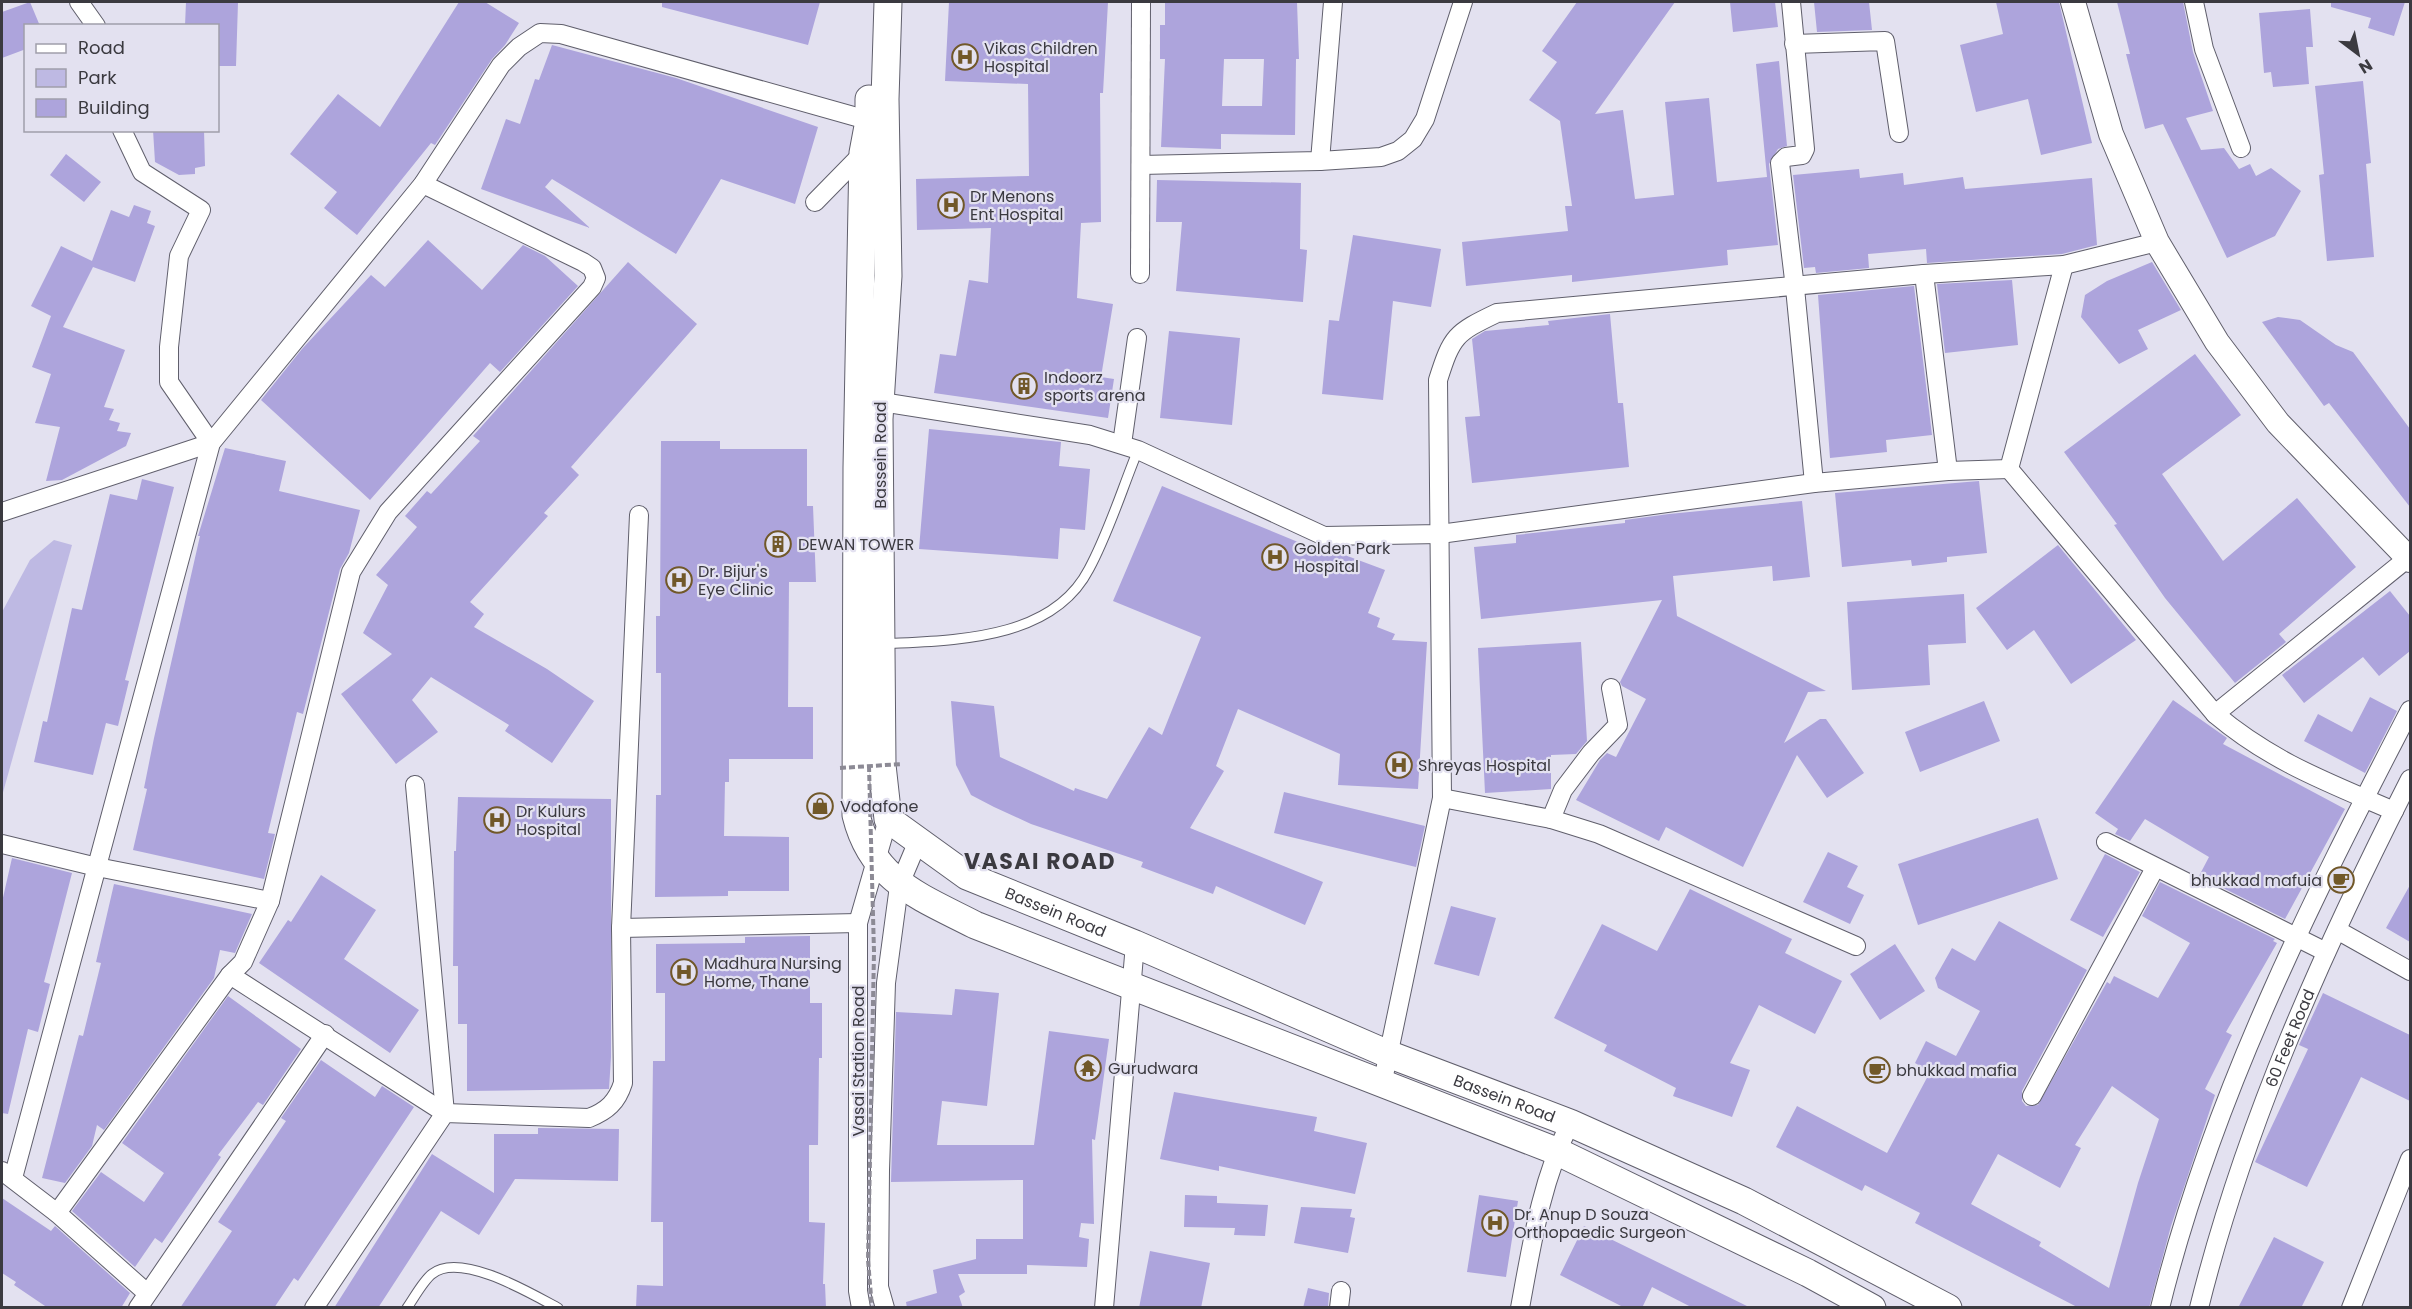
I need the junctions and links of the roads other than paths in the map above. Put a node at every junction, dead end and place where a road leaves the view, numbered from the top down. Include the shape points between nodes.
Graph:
1 (79, 2) edge
2 (871, 2) edge
3 (888, 2) edge
4 (1141, 2) edge
5 (1333, 2) edge
6 (1463, 2) edge
7 (1791, 2) edge
8 (2073, 2) edge
9 (2194, 2) edge
10 (95, 24) edge
11 (1794, 44) junction
12 (877, 123) junction
13 (123, 132) edge
14 (1899, 133) dead end
15 (2241, 148) dead end
16 (863, 153) junction
17 (1320, 161) junction
18 (1141, 165) junction
19 (423, 184) junction
20 (815, 202) dead end
21 (2157, 242) junction
22 (2064, 265) junction
23 (1140, 274) dead end
24 (1924, 274) junction
25 (1795, 288) junction
26 (1137, 338) dead end
27 (869, 400) junction
28 (211, 443) junction
29 (1130, 447) junction
30 (2009, 469) junction
31 (1948, 471) junction
32 (1814, 483) junction
33 (2, 512) edge
34 (639, 515) dead end
35 (1440, 534) junction
36 (2410, 559) edge
37 (881, 644) junction
38 (1611, 688) dead end
39 (2410, 710) edge
40 (2215, 714) junction
41 (2410, 779) edge
42 (415, 785) dead end
43 (1442, 798) junction
44 (2365, 798) junction
45 (2394, 811) junction
46 (888, 819) junction
47 (1551, 819) junction
48 (918, 841) junction
49 (2106, 842) dead end
50 (2, 844) edge
51 (875, 860) junction
52 (97, 867) junction
53 (2155, 868) junction
54 (899, 886) junction
55 (270, 901) junction
56 (858, 922) junction
57 (621, 928) junction
58 (2337, 930) junction
59 (2295, 937) junction
60 (1135, 944) junction
61 (1856, 946) dead end
62 (2326, 952) junction
63 (2410, 971) edge
64 (230, 975) junction
65 (1132, 988) junction
66 (325, 1035) junction
67 (1388, 1054) junction
68 (1382, 1085) junction
69 (2032, 1096) dead end
70 (445, 1113) junction
71 (1570, 1123) junction
72 (1556, 1151) junction
73 (2410, 1159) edge
74 (7, 1174) edge
75 (57, 1213) junction
76 (143, 1300) edge
77 (314, 1308) edge
78 (407, 1308) edge
79 (558, 1308) edge
80 (861, 1308) edge
81 (885, 1308) edge
82 (1104, 1308) edge
83 (1520, 1308) edge
84 (1872, 1308) edge
85 (1948, 1308) edge
86 (2160, 1308) edge
87 (2199, 1308) edge
88 (2351, 1308) edge

1 - 10 street
2 - 12 main road, Bassein Road
3 - 12 main road, Bassein Road
4 - 18 street
5 - 17 street
6 - 17 street via 1425,118 1413,139 1398,151 1381,157
7 - 11 street
8 - 21 street via 2111,134
9 - 15 street via 2204,49
11 - 14 street via 1885,41
11 - 25 street via 1805,149 1802,155 1786,157 1780,163
12 - 16 main road, Bassein Road
12 - 19 street via 561,34 540,33 501,66
12 - 27 main road, Bassein Road via 888,276
13 - 28 street via 142,172 201,210 179,256 169,382
16 - 20 street
16 - 27 main road, Bassein Road
17 - 18 street
18 - 23 street
19 - 28 street
19 - 55 street via 583,261 596,278 388,512 351,572
21 - 22 street
21 - 36 street via 2217,342 2278,423
22 - 24 street
22 - 30 street
24 - 25 street
24 - 31 street
25 - 32 street
25 - 35 street via 1497,313 1460,331 1448,350 1438,380
26 - 29 street
27 - 29 street via 1090,435
27 - 37 main road, Bassein Road
27 - 51 main road, Bassein Road via 856,815
28 - 33 street
28 - 52 street
29 - 35 street via 1324,536
29 - 37 lane via 1089,571 1047,614 973,639
30 - 31 street
30 - 40 street
31 - 32 street
32 - 35 street
34 - 57 street
35 - 43 street
36 - 40 street
37 - 46 main road, Bassein Road via 882,765
38 - 47 street via 1618,725 1563,790
39 - 44 street
40 - 44 street via 2282,762
41 - 45 street, 60 Feet Road
42 - 70 street
43 - 47 street
43 - 67 street
44 - 45 street
44 - 59 street
45 - 58 street, 60 Feet Road
46 - 48 main road, Bassein Road
46 - 51 street, Vasai Station Road
47 - 61 street via 1599,834
48 - 54 street
48 - 60 main road, Bassein Road via 967,876
49 - 53 street
50 - 52 street
51 - 54 main road, Bassein Road
51 - 56 street, Vasai Station Road
52 - 55 street
52 - 74 street
53 - 59 street
53 - 69 street
54 - 65 main road, Bassein Road via 975,925
54 - 81 street via 886,982 879,1287
55 - 64 street via 243,962
56 - 57 street
56 - 80 street, Vasai Station Road
57 - 70 street via 623,1083 619,1097 605,1112 589,1118
58 - 62 street, 60 Feet Road
58 - 63 street
59 - 62 street
59 - 86 street via 2191,1194
60 - 65 street
60 - 67 main road, Bassein Road
62 - 87 street, 60 Feet Road via 2247,1143
64 - 66 street
64 - 75 street
65 - 68 main road, Bassein Road
65 - 82 street
66 - 70 street
66 - 76 street
67 - 68 street
67 - 71 main road, Bassein Road
68 - 72 main road, Bassein Road
70 - 77 street
71 - 72 street
71 - 85 main road, Bassein Road via 1744,1201
72 - 83 street via 1541,1195
72 - 84 main road, Bassein Road
73 - 88 street
74 - 75 street
75 - 76 street
78 - 79 lane via 432,1274 448,1267 473,1269

